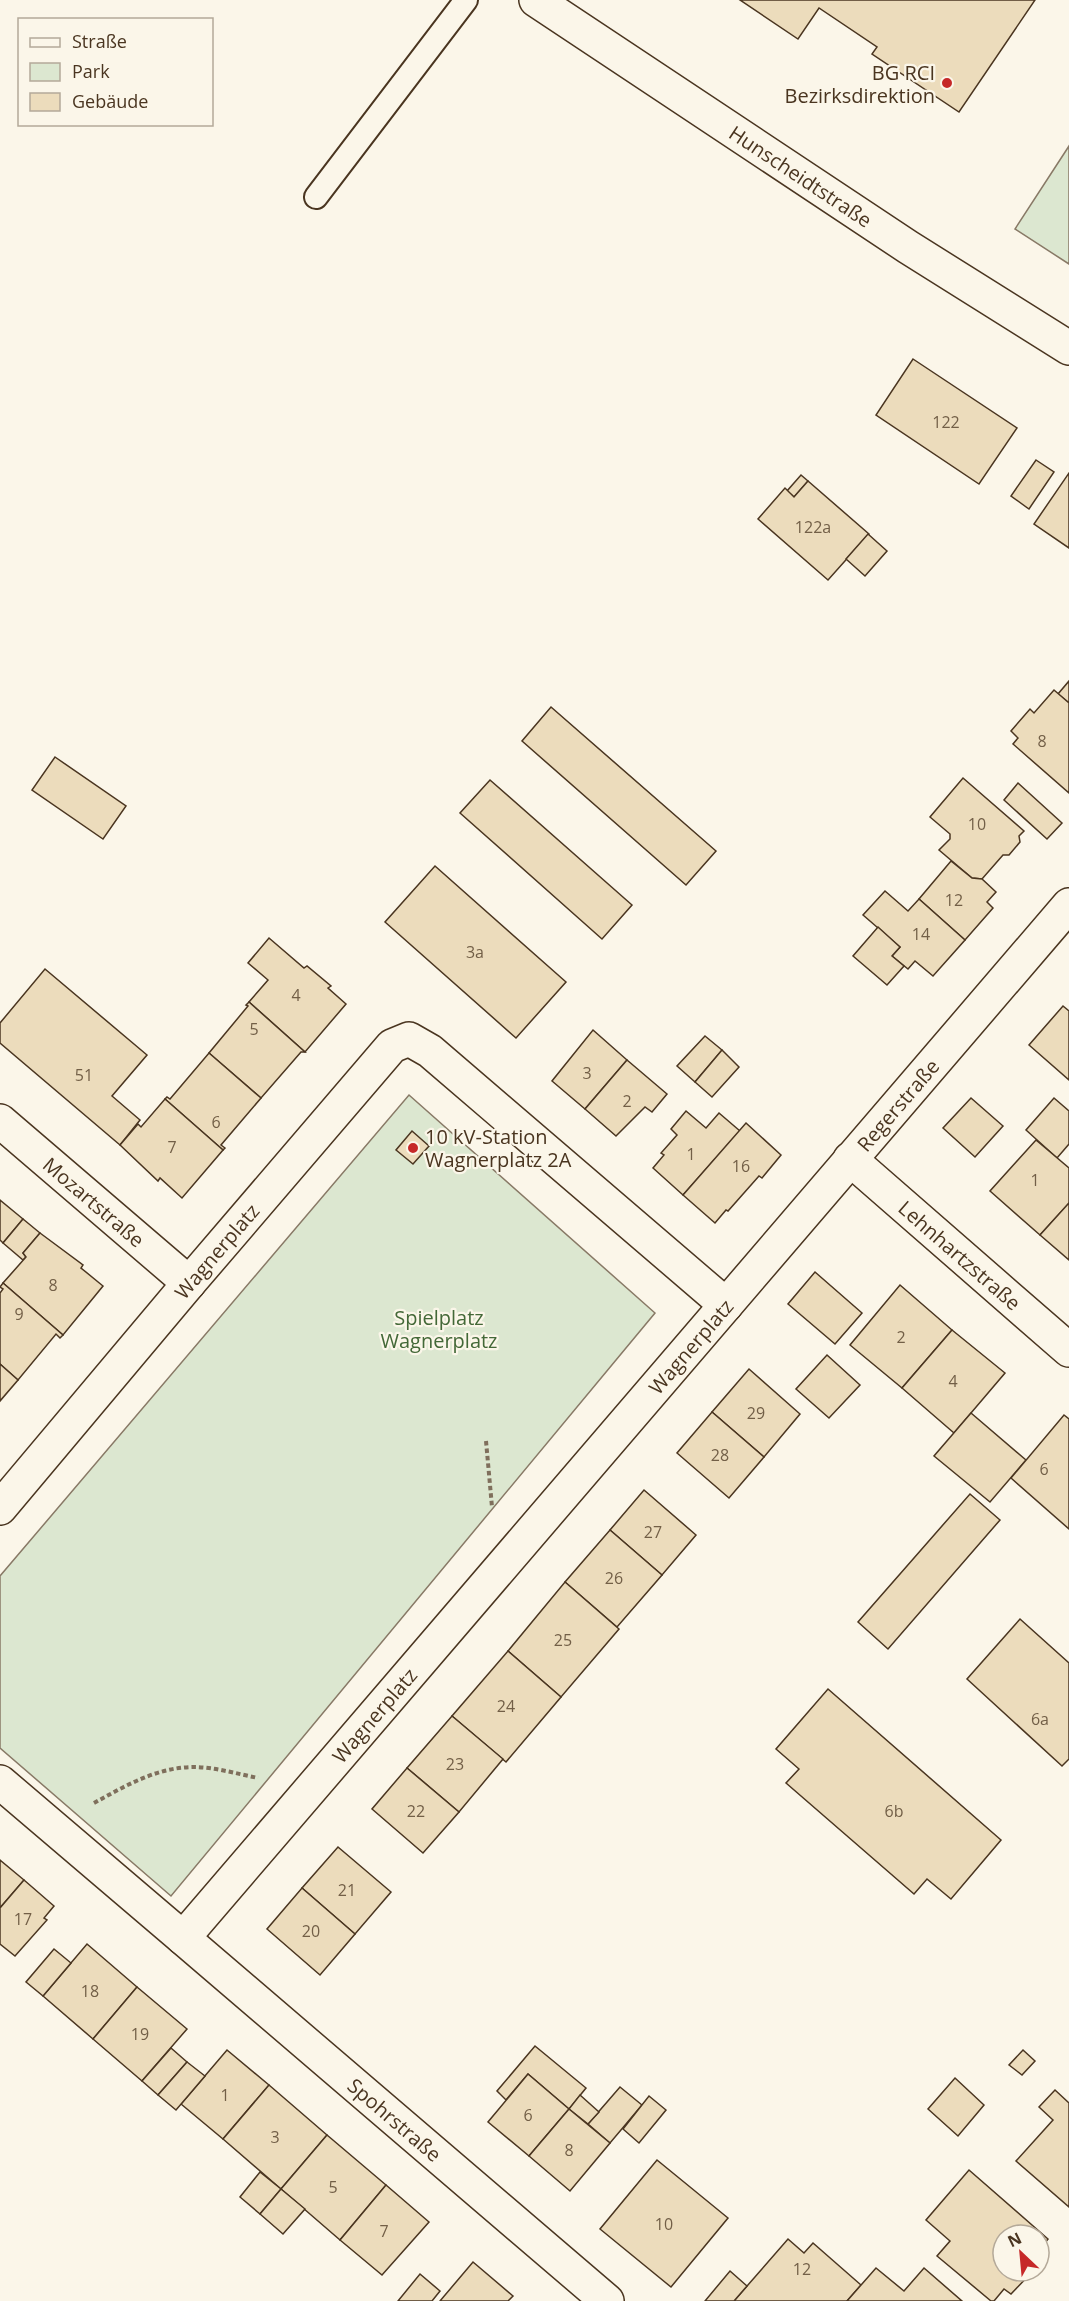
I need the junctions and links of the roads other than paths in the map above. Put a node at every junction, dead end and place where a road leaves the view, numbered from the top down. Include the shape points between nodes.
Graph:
1 (466, 0) edge
2 (536, 0) edge
3 (316, 197) dead end
4 (1069, 348) edge
5 (1069, 905) edge
6 (0, 1121) edge
7 (850, 1159) junction
8 (189, 1283) junction
9 (726, 1305) junction
10 (1069, 1350) edge
11 (0, 1508) edge
12 (0, 1782) edge
13 (183, 1938) junction
14 (607, 2301) edge

1 - 3 lane
2 - 4 street, Hunscheidtstraße via 898,241
5 - 7 street, Regerstraße
6 - 8 street, Mozartstraße
7 - 9 street, Regerstraße
7 - 10 street, Lehnhartzstraße
8 - 9 street, Wagnerplatz via 392,1046 409,1040 439,1058
8 - 11 street, Wagnerplatz
9 - 13 street, Wagnerplatz
12 - 13 street
13 - 14 street, Spohrstraße

